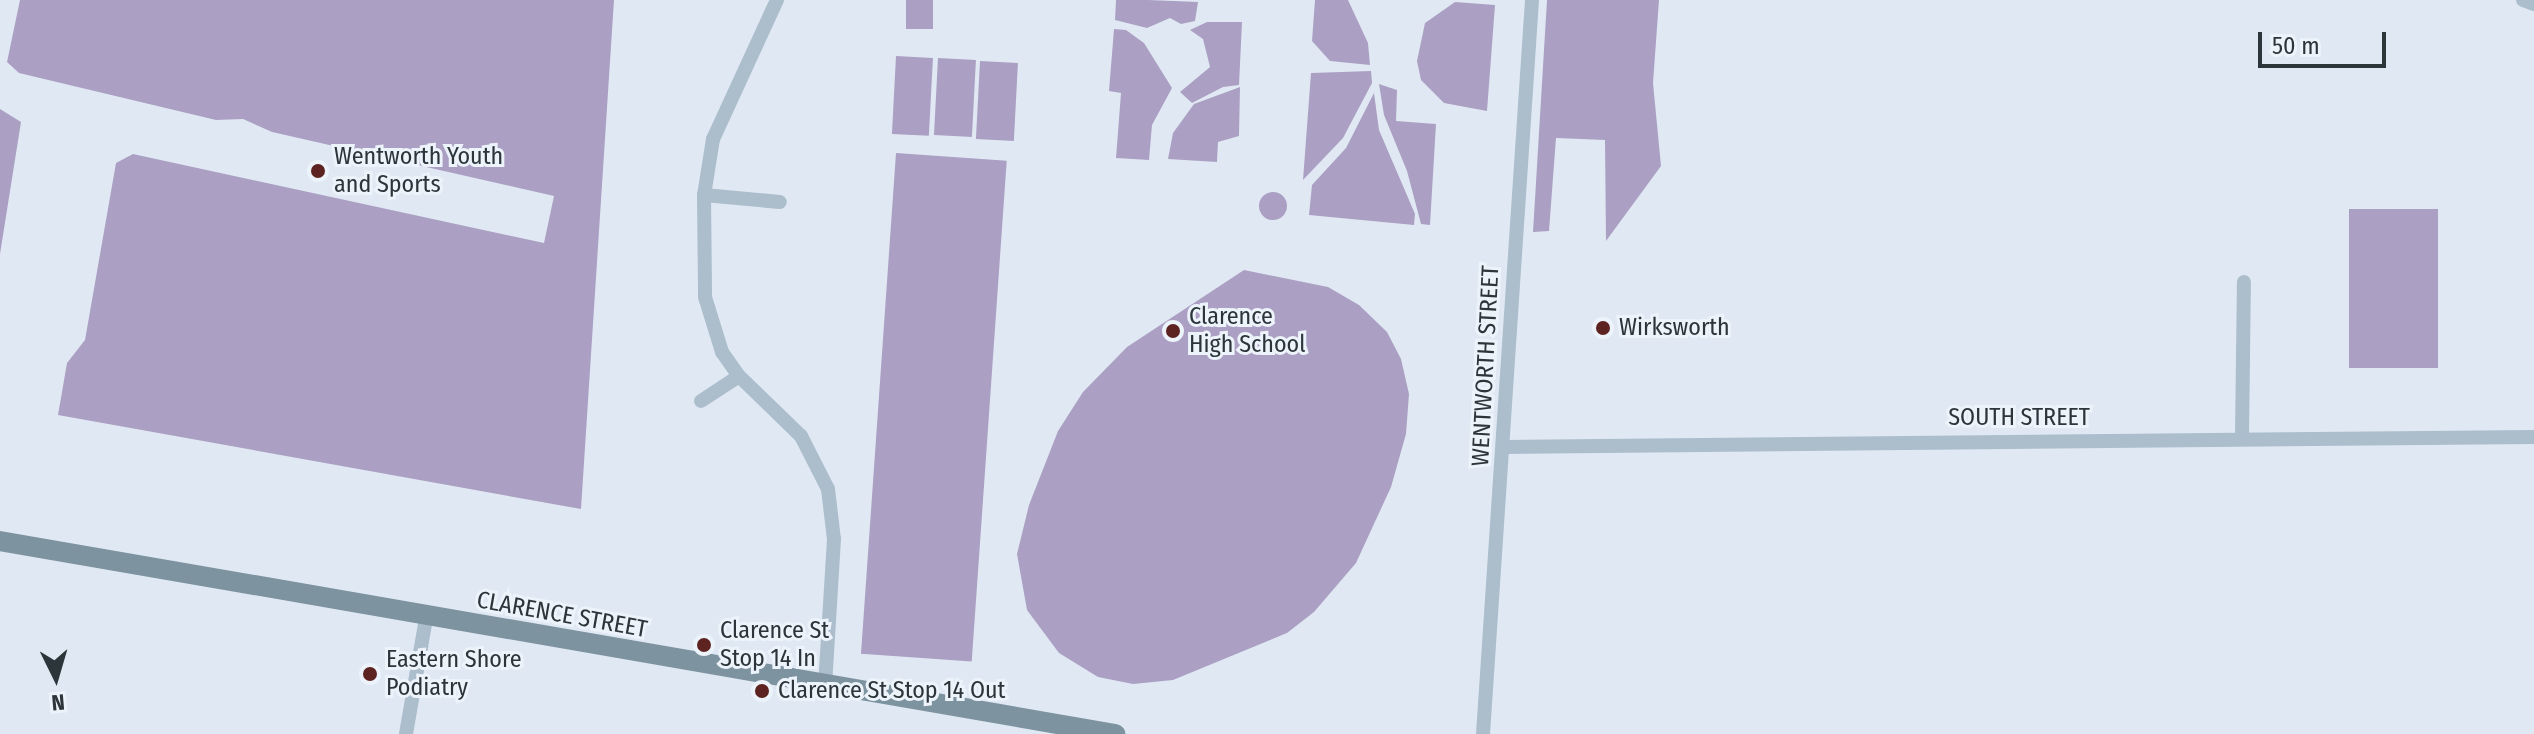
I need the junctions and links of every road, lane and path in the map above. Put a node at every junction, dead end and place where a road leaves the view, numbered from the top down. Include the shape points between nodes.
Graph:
1 (777, 0) edge
2 (1532, 0) edge
3 (2523, 0) edge
4 (2534, 4) edge
5 (704, 195) junction
6 (780, 202) dead end
7 (2244, 282) dead end
8 (739, 376) junction
9 (701, 401) dead end
10 (2534, 437) edge
11 (2242, 438) junction
12 (1504, 447) junction
13 (0, 541) edge
14 (426, 618) junction
15 (825, 687) junction
16 (406, 734) edge
17 (1115, 734) edge
18 (1483, 734) edge

1 - 5 street via 771,23 723,109
2 - 12 street, WENTWORTH STREET
3 - 4 street
5 - 6 street
5 - 8 street via 705,297 722,352
7 - 11 street
8 - 9 street
8 - 15 street via 801,436 828,489 834,539
10 - 11 street, SOUTH STREET
11 - 12 street, SOUTH STREET
12 - 18 street, WENTWORTH STREET
13 - 14 main road, CLARENCE STREET
14 - 15 main road, CLARENCE STREET
14 - 16 street
15 - 17 main road, CLARENCE STREET

